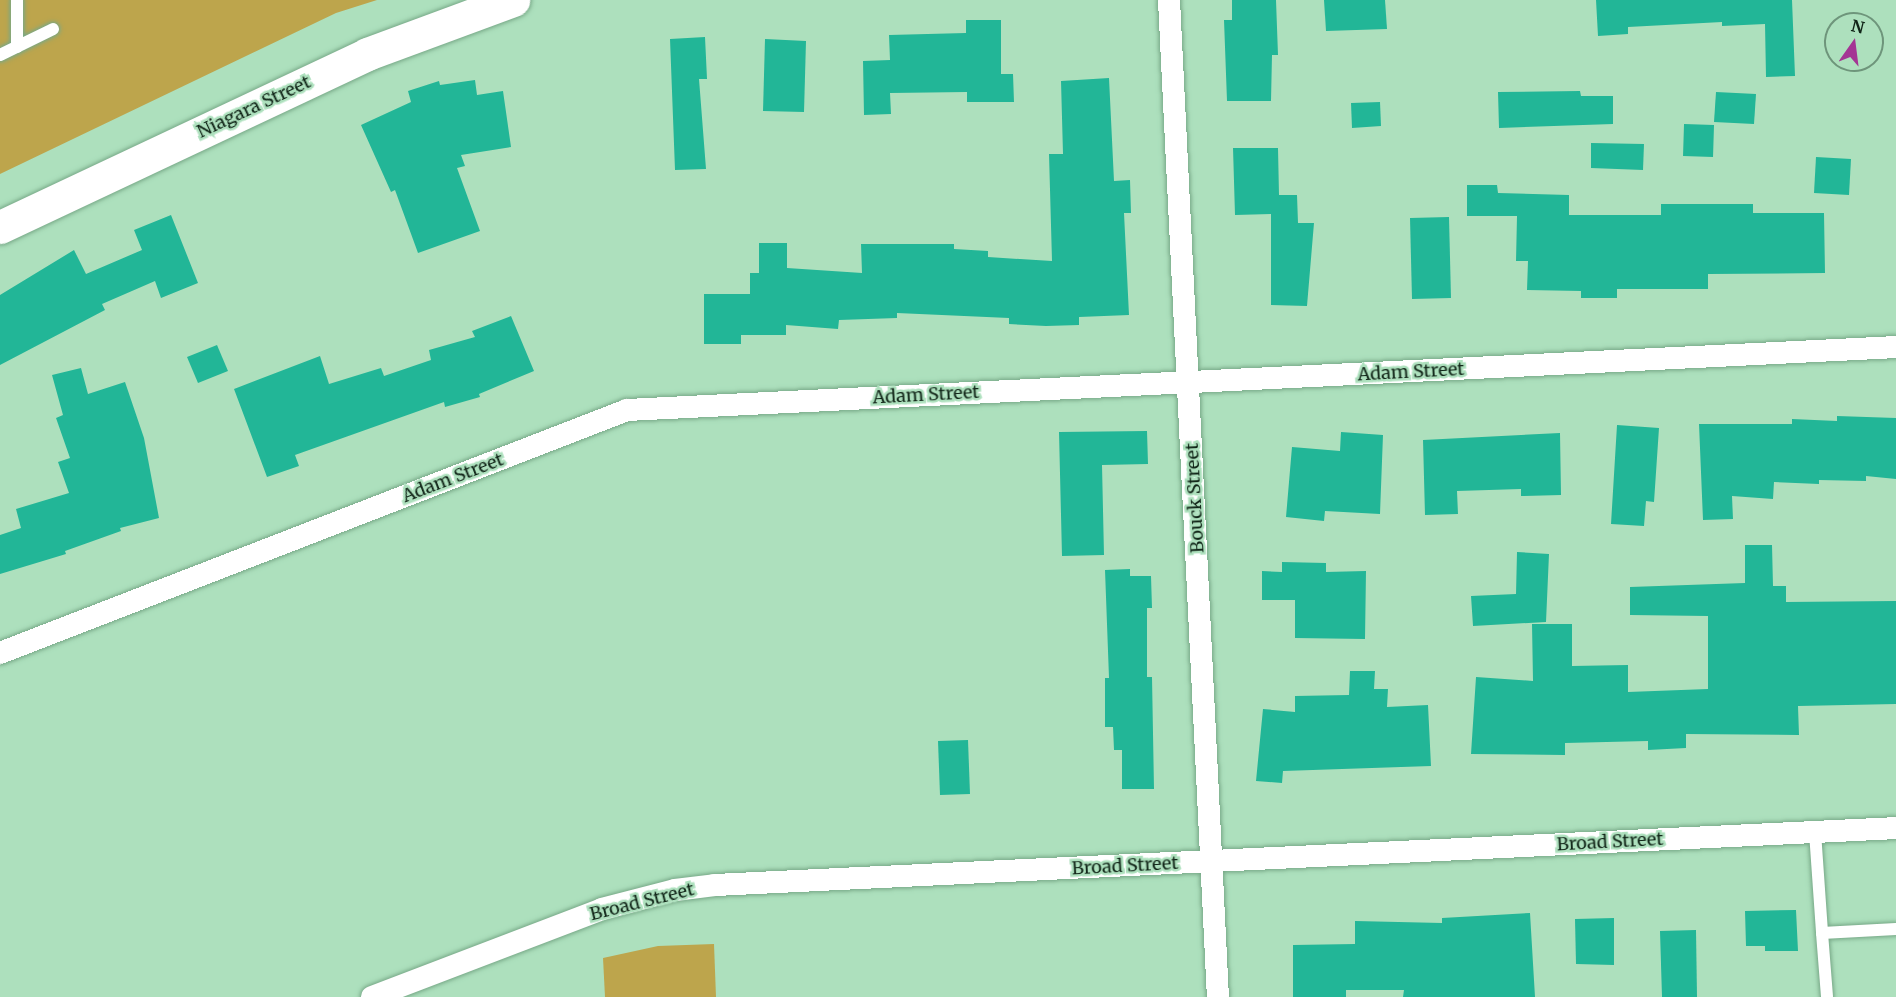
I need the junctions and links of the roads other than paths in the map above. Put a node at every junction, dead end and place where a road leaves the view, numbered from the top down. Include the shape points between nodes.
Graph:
1 (17, 0) edge
2 (513, 0) edge
3 (1168, 0) edge
4 (53, 29) dead end
5 (17, 47) junction
6 (0, 56) edge
7 (0, 227) edge
8 (1896, 347) edge
9 (1189, 383) junction
10 (0, 653) edge
11 (1896, 828) edge
12 (1815, 832) junction
13 (1212, 862) junction
14 (1896, 928) edge
15 (1822, 933) junction
16 (372, 997) edge
17 (1218, 997) edge
18 (1827, 997) edge

1 - 5 lane
2 - 7 main road, Niagara Street via 367,54
3 - 9 street, Bouck Street
4 - 5 lane
5 - 6 lane
8 - 9 street, Adam Street
9 - 10 street, Adam Street via 627,410
9 - 13 street, Bouck Street
11 - 12 street, Broad Street
12 - 13 street, Broad Street
12 - 15 lane
13 - 16 street, Broad Street via 675,890 602,909
13 - 17 street, Bouck Street
14 - 15 lane
15 - 18 lane

